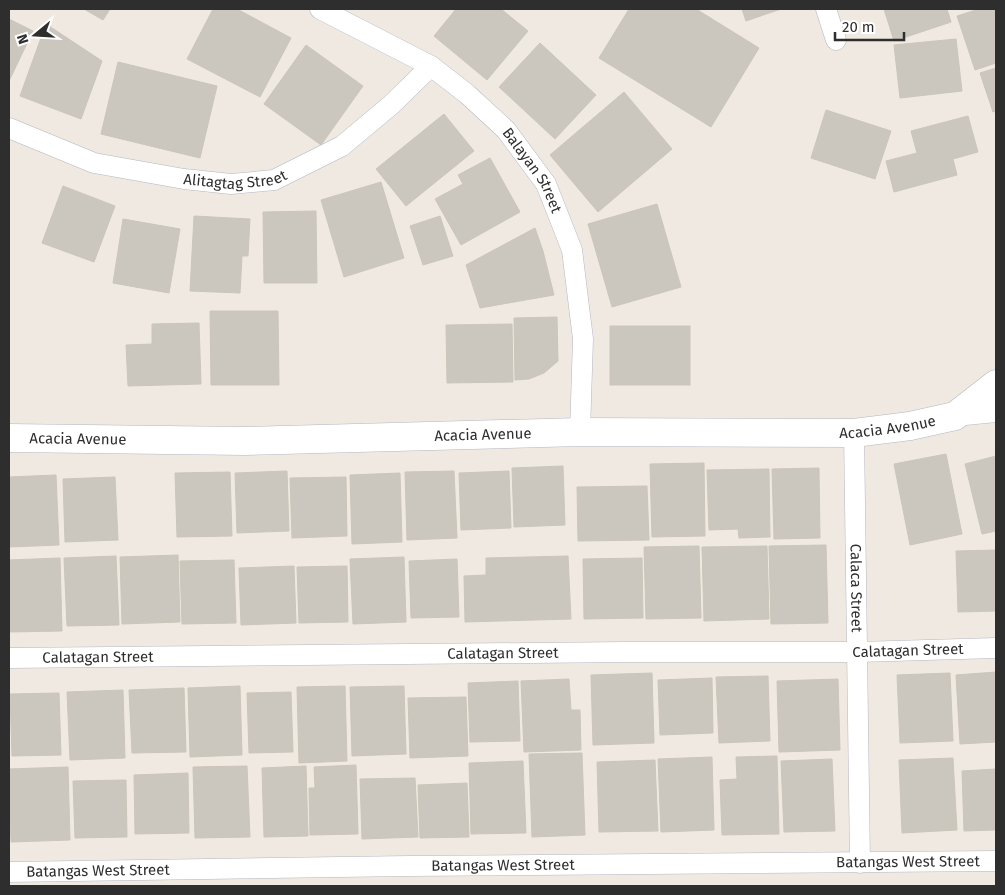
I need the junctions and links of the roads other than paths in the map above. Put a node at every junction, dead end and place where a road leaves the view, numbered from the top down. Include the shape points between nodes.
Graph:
1 (320, 9) edge
2 (826, 9) edge
3 (836, 40) dead end
4 (430, 66) junction
5 (9, 128) edge
6 (996, 384) edge
7 (996, 412) edge
8 (955, 416) junction
9 (580, 432) junction
10 (854, 433) junction
11 (9, 438) edge
12 (996, 648) edge
13 (858, 652) junction
14 (9, 658) edge
15 (996, 861) edge
16 (860, 863) junction
17 (9, 872) edge

1 - 4 street, Balayan Street
2 - 3 street
4 - 5 street, Alitagtag Street via 391,105 342,146 274,180 231,184 94,163
4 - 9 street, Balayan Street via 506,130 546,184 572,250 583,338
6 - 8 street
7 - 8 street
8 - 10 street, Acacia Avenue
9 - 10 street, Acacia Avenue
9 - 11 street, Acacia Avenue via 244,441
10 - 13 street, Calaca Street
12 - 13 street, Calatagan Street
13 - 14 street, Calatagan Street
13 - 16 street, Calaca Street
15 - 16 street, Batangas West Street
16 - 17 street, Batangas West Street

